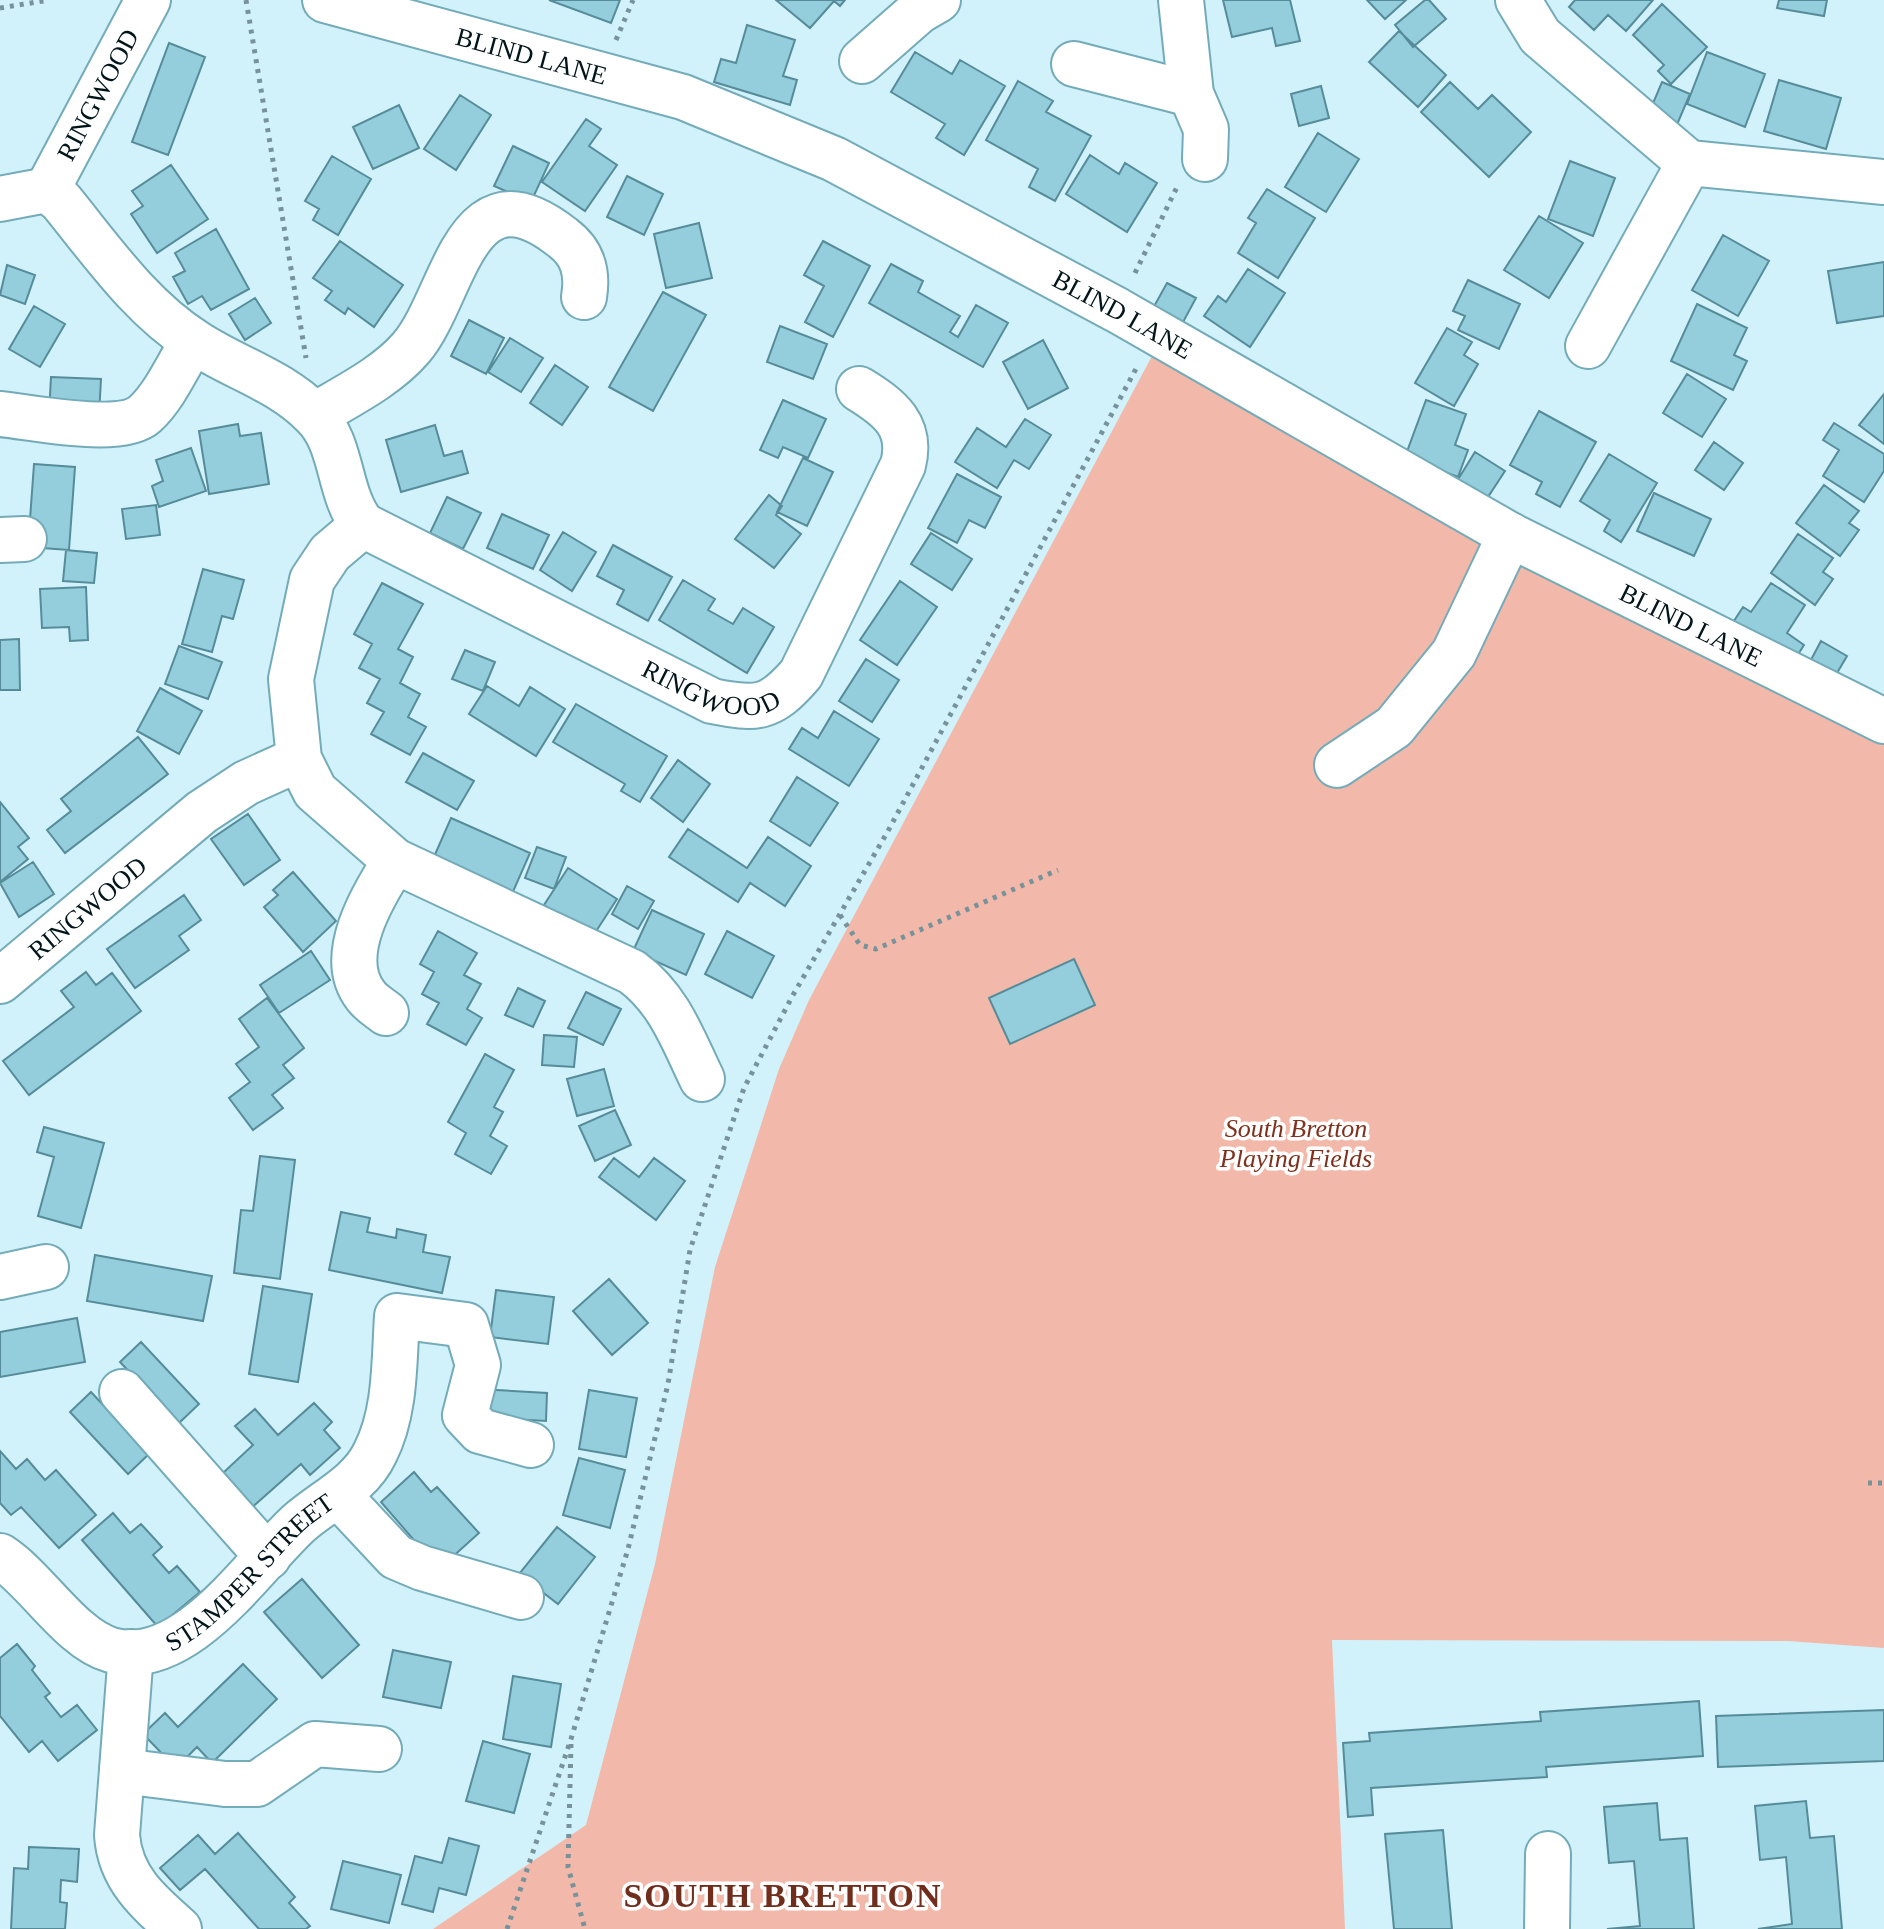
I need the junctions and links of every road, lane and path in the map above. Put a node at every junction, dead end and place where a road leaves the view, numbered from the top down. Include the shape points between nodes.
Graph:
1 (49, 0) edge
2 (148, 0) edge
3 (246, 0) edge
4 (325, 0) edge
5 (938, 0) edge
6 (1181, 0) edge
7 (1518, 0) edge
8 (0, 8) edge
9 (862, 61) dead end
10 (1074, 64) dead end
11 (1200, 127) junction
12 (1689, 163) junction
13 (1884, 182) edge
14 (47, 190) junction
15 (0, 199) edge
16 (584, 297) dead end
17 (1117, 310) junction
18 (1156, 332) junction
19 (193, 341) junction
20 (1588, 346) dead end
21 (859, 389) dead end
22 (0, 414) edge
23 (315, 415) junction
24 (363, 525) junction
25 (1510, 535) junction
26 (1884, 721) edge
27 (299, 759) junction
28 (1337, 765) dead end
29 (395, 861) junction
30 (1058, 870) dead end
31 (839, 914) junction
32 (0, 981) edge
33 (386, 1013) dead end
34 (702, 1079) dead end
35 (46, 1267) dead end
36 (0, 1277) edge
37 (122, 1392) dead end
38 (531, 1445) dead end
39 (1868, 1483) dead end
40 (1884, 1483) edge
41 (338, 1495) junction
42 (0, 1556) edge
43 (268, 1557) junction
44 (521, 1597) dead end
45 (131, 1652) junction
46 (571, 1739) junction
47 (379, 1749) dead end
48 (122, 1771) junction
49 (1548, 1854) dead end
50 (174, 1925) edge
51 (507, 1929) edge
52 (585, 1929) edge
53 (1547, 1929) edge

1 - 8 path
2 - 14 street, RINGWOOD
3 - 23 path
4 - 17 street, BLIND LANE via 683,97 834,159
5 - 9 street
6 - 11 street
7 - 12 street via 1540,36
10 - 11 street
11 - 17 path
12 - 13 street
12 - 20 street
14 - 15 street, RINGWOOD
14 - 19 street, RINGWOOD via 127,283
16 - 23 street via 583,261 570,243 521,215 496,215 471,234 412,348
17 - 18 street, BLIND LANE
18 - 25 street, BLIND LANE
18 - 31 path
19 - 22 street via 145,414 130,422 81,423
19 - 23 street, RINGWOOD via 264,376
21 - 24 street, RINGWOOD via 890,408 903,428 903,465 801,674 773,702 750,709 712,701
23 - 24 street, RINGWOOD via 331,440 353,513
24 - 27 street via 330,553 312,580 291,679
25 - 26 street, BLIND LANE
25 - 28 street via 1454,653 1394,727
27 - 29 street via 315,791
27 - 32 street, RINGWOOD via 246,783 202,812
29 - 33 street via 375,891 355,942 365,995
29 - 34 street via 649,984 670,1011
30 - 31 path via 876,949 860,945
31 - 46 path via 744,1088 690,1250 668,1384 628,1549
35 - 36 street
37 - 43 street
38 - 41 street, STAMPER STREET via 480,1431 465,1415 478,1365 466,1325 397,1316 386,1424 374,1456
39 - 40 path
41 - 43 street, STAMPER STREET via 300,1523
41 - 44 street via 396,1557
42 - 45 street, STAMPER STREET via 91,1639 110,1650
43 - 45 street, STAMPER STREET via 201,1625 166,1644
45 - 48 street
46 - 51 path
46 - 52 path via 568,1867
47 - 48 street via 315,1744 257,1784
48 - 50 street via 118,1858 136,1888
49 - 53 street

